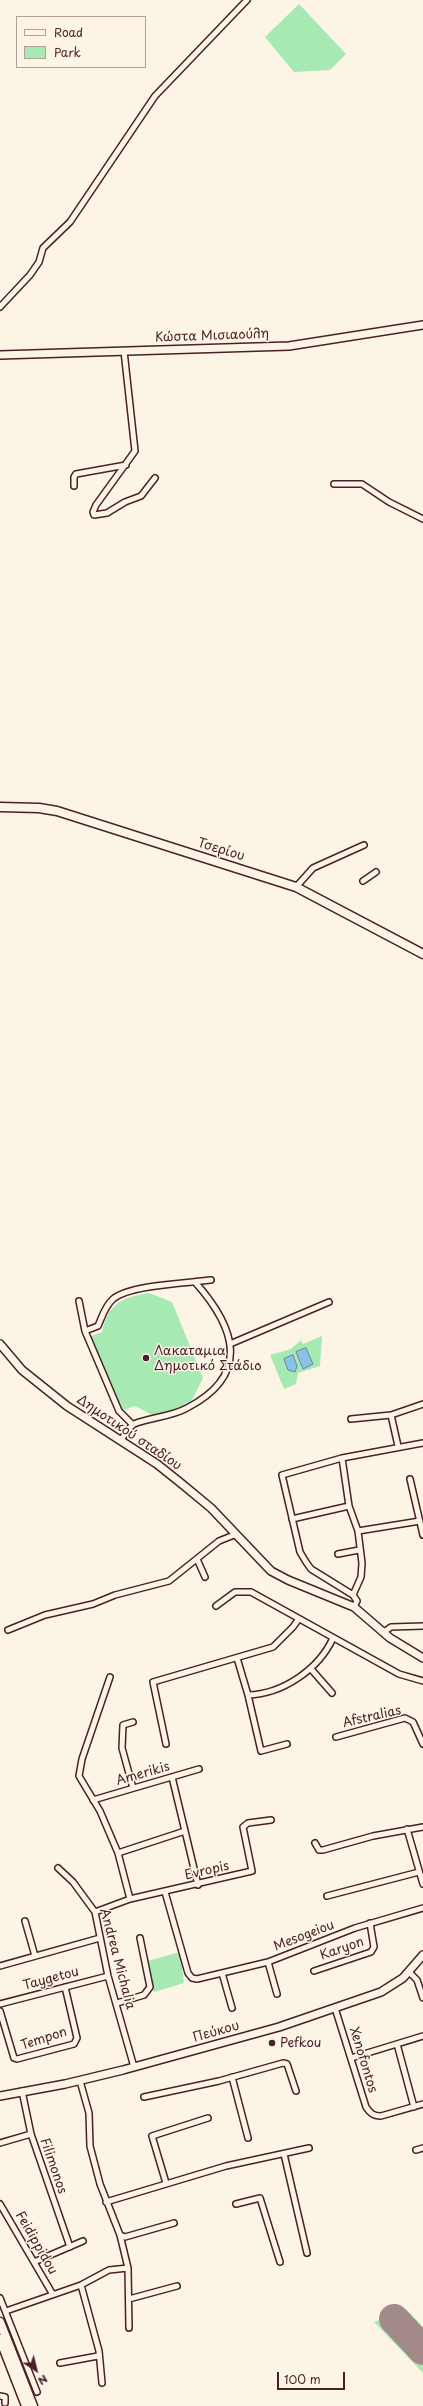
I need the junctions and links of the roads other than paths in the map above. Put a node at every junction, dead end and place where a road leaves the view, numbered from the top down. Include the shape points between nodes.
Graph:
1 (247, 0) edge
2 (0, 307) edge
3 (423, 325) edge
4 (124, 351) junction
5 (0, 355) edge
6 (126, 465) junction
7 (155, 478) dead end
8 (334, 484) dead end
9 (74, 486) dead end
10 (423, 519) edge
11 (0, 807) edge
12 (364, 845) dead end
13 (376, 872) dead end
14 (362, 881) dead end
15 (296, 887) junction
16 (423, 954) edge
17 (211, 1280) dead end
18 (195, 1282) junction
19 (79, 1302) dead end
20 (330, 1302) dead end
21 (85, 1331) junction
22 (0, 1344) edge
23 (230, 1344) junction
24 (423, 1404) edge
25 (391, 1415) junction
26 (351, 1419) dead end
27 (133, 1424) junction
28 (121, 1440) junction
29 (423, 1443) edge
30 (398, 1446) junction
31 (342, 1458) junction
32 (410, 1479) dead end
33 (349, 1506) junction
34 (292, 1519) junction
35 (420, 1521) junction
36 (358, 1532) junction
37 (234, 1535) junction
38 (423, 1535) edge
39 (359, 1550) junction
40 (338, 1554) dead end
41 (197, 1559) junction
42 (205, 1577) dead end
43 (353, 1596) junction
44 (216, 1606) dead end
45 (354, 1607) junction
46 (298, 1620) junction
47 (423, 1626) edge
48 (8, 1630) dead end
49 (384, 1632) junction
50 (334, 1638) junction
51 (237, 1658) junction
52 (423, 1658) edge
53 (312, 1669) junction
54 (110, 1677) dead end
55 (423, 1681) edge
56 (332, 1693) dead end
57 (248, 1695) junction
58 (133, 1722) dead end
59 (336, 1737) dead end
60 (166, 1744) dead end
61 (287, 1744) dead end
62 (423, 1744) edge
63 (199, 1769) dead end
64 (172, 1777) junction
65 (133, 1788) junction
66 (93, 1800) junction
67 (271, 1820) dead end
68 (423, 1827) edge
69 (407, 1829) junction
70 (185, 1831) junction
71 (315, 1843) dead end
72 (118, 1853) junction
73 (58, 1868) dead end
74 (419, 1872) junction
75 (198, 1884) junction
76 (423, 1884) edge
77 (165, 1892) junction
78 (327, 1896) dead end
79 (130, 1899) junction
80 (423, 1908) edge
81 (95, 1912) junction
82 (25, 1921) dead end
83 (370, 1923) junction
84 (100, 1938) junction
85 (140, 1938) dead end
86 (423, 1955) edge
87 (35, 1956) junction
88 (268, 1962) junction
89 (0, 1966) edge
90 (314, 1971) dead end
91 (409, 1972) junction
92 (222, 1973) junction
93 (108, 1976) junction
94 (65, 1987) junction
95 (277, 1994) dead end
96 (423, 1998) edge
97 (117, 2003) junction
98 (0, 2004) edge
99 (232, 2008) dead end
100 (335, 2008) junction
101 (0, 2011) edge
102 (423, 2036) edge
103 (397, 2044) junction
104 (351, 2058) junction
105 (134, 2067) junction
106 (232, 2077) junction
107 (80, 2081) junction
108 (22, 2091) junction
109 (296, 2091) dead end
110 (0, 2096) edge
111 (144, 2097) dead end
112 (423, 2104) edge
113 (414, 2107) junction
114 (208, 2118) dead end
115 (31, 2134) junction
116 (248, 2138) dead end
117 (0, 2143) edge
118 (309, 2148) dead end
119 (423, 2148) edge
120 (416, 2150) dead end
121 (284, 2154) junction
122 (166, 2183) junction
123 (106, 2202) junction
124 (0, 2204) edge
125 (236, 2204) dead end
126 (174, 2223) dead end
127 (120, 2235) junction
128 (84, 2241) dead end
129 (70, 2247) junction
130 (307, 2253) dead end
131 (34, 2262) junction
132 (280, 2262) dead end
133 (128, 2268) junction
134 (81, 2284) junction
135 (177, 2286) dead end
136 (52, 2293) junction
137 (0, 2298) edge
138 (130, 2299) junction
139 (6, 2311) junction
140 (0, 2322) edge
141 (129, 2328) dead end
142 (0, 2339) edge
143 (98, 2356) junction
144 (60, 2363) dead end
145 (102, 2384) dead end
146 (37, 2392) dead end
147 (0, 2396) edge
148 (4, 2405) edge
149 (26, 2406) edge
150 (33, 2406) edge

1 - 2 street via 155,96 70,222 43,248 39,262 30,275
3 - 4 main road, Κώστα Μισιαούλη via 289,346
4 - 5 main road, Κώστα Μισιαούλη
4 - 6 street via 135,451
6 - 7 street via 96,505 94,514 106,513 141,496
6 - 9 street via 76,474
8 - 10 street via 362,484 389,502
11 - 15 main road, Τσερίου via 57,811
12 - 15 street via 313,868
13 - 14 street
15 - 16 main road, Τσερίου
17 - 18 street
18 - 21 street via 126,1291 112,1300 104,1310 98,1326
18 - 23 street via 217,1310 226,1327
19 - 21 street
20 - 23 street
21 - 27 street via 118,1411
22 - 28 main road, Δημοτικού σταδίου via 22,1370 67,1406
23 - 27 street via 231,1361 228,1373 208,1394 187,1409
24 - 25 street
25 - 26 street
25 - 30 street
27 - 28 street
28 - 37 main road, Δημοτικού σταδίου via 182,1484 210,1508
29 - 30 street
30 - 31 street
31 - 33 street
31 - 34 street via 282,1475
32 - 35 street
33 - 34 street
33 - 36 street
34 - 43 street via 300,1552 311,1569
35 - 36 street
35 - 38 street
36 - 39 street
37 - 41 street via 219,1541
37 - 45 main road, Δημοτικού σταδίου via 271,1571
39 - 40 street
39 - 43 street via 362,1571
41 - 42 street
41 - 48 street via 169,1581 115,1595 93,1604 45,1615
43 - 45 street via 357,1601
44 - 46 street via 234,1592 251,1592
45 - 49 main road, Δημοτικού σταδίου
46 - 50 street
46 - 51 street via 273,1647
47 - 49 street via 391,1627
49 - 52 main road, Δημοτικού σταδίου
50 - 53 street
50 - 55 street via 399,1674
51 - 57 street
51 - 60 street via 153,1682
53 - 56 street
53 - 57 street via 289,1684
54 - 66 street via 82,1759 79,1776
57 - 61 street via 261,1751
58 - 65 street via 123,1725 122,1748
59 - 62 street, Afstralias via 405,1718 413,1722
63 - 64 street, Amerikis
64 - 65 street, Amerikis
64 - 70 street
65 - 66 street, Amerikis
66 - 72 street
67 - 75 street, Evropis via 248,1823 244,1827 252,1871
68 - 69 street
69 - 71 street via 323,1850 319,1850
69 - 74 street
70 - 72 street
70 - 75 street
72 - 79 street
73 - 81 street, Andrea Michalia via 73,1882
74 - 76 street
74 - 78 street
75 - 77 street, Evropis
77 - 79 street, Evropis
77 - 92 street, Mesogeiou via 188,1973 197,1979
79 - 81 street, Evropis
80 - 83 street, Mesogeiou
81 - 84 street, Andrea Michalia
82 - 87 street
83 - 88 street, Mesogeiou
83 - 90 street, Karyon via 374,1947 371,1952
84 - 87 street
84 - 93 street, Andrea Michalia
85 - 97 street via 150,1987 144,1995
86 - 91 main road, Πεύκου
87 - 89 street
88 - 92 street, Mesogeiou
88 - 95 street
91 - 96 street via 417,1980
91 - 100 main road, Πεύκου via 381,1992
92 - 99 street
93 - 94 street, Taygetou
93 - 97 street, Andrea Michalia
94 - 98 street, Taygetou
94 - 101 street, Tempon via 78,2038 74,2044 14,2058
97 - 105 street, Andrea Michalia
100 - 104 street, Xenofontos
100 - 105 main road, Πεύκου via 244,2037
102 - 103 street
103 - 104 street
103 - 113 street
104 - 113 street, Xenofontos via 366,2106 374,2116
105 - 107 main road, Πεύκου
106 - 109 street via 283,2062 288,2064
106 - 111 street
106 - 116 street
107 - 108 main road, Πεύκου
107 - 123 street via 89,2113 90,2146
108 - 110 main road, Πεύκου
108 - 115 street, Filimonos
112 - 113 street
114 - 122 street via 152,2136
115 - 117 street
115 - 129 street, Filimonos
118 - 121 street
119 - 120 street
121 - 122 street via 226,2166
121 - 130 street
122 - 123 street
123 - 127 street
124 - 131 street, Feidippidou
125 - 132 street via 260,2198
126 - 127 street via 125,2237
127 - 133 street
128 - 129 street
129 - 131 street
131 - 136 street, Feidippidou
133 - 134 street via 109,2270
133 - 138 street
134 - 136 street
134 - 143 street via 99,2351
135 - 138 street
136 - 139 street
137 - 139 street
138 - 141 street via 127,2309
139 - 146 street
140 - 150 main road
142 - 149 main road
143 - 144 street
143 - 145 street
147 - 148 street via 6,2397

